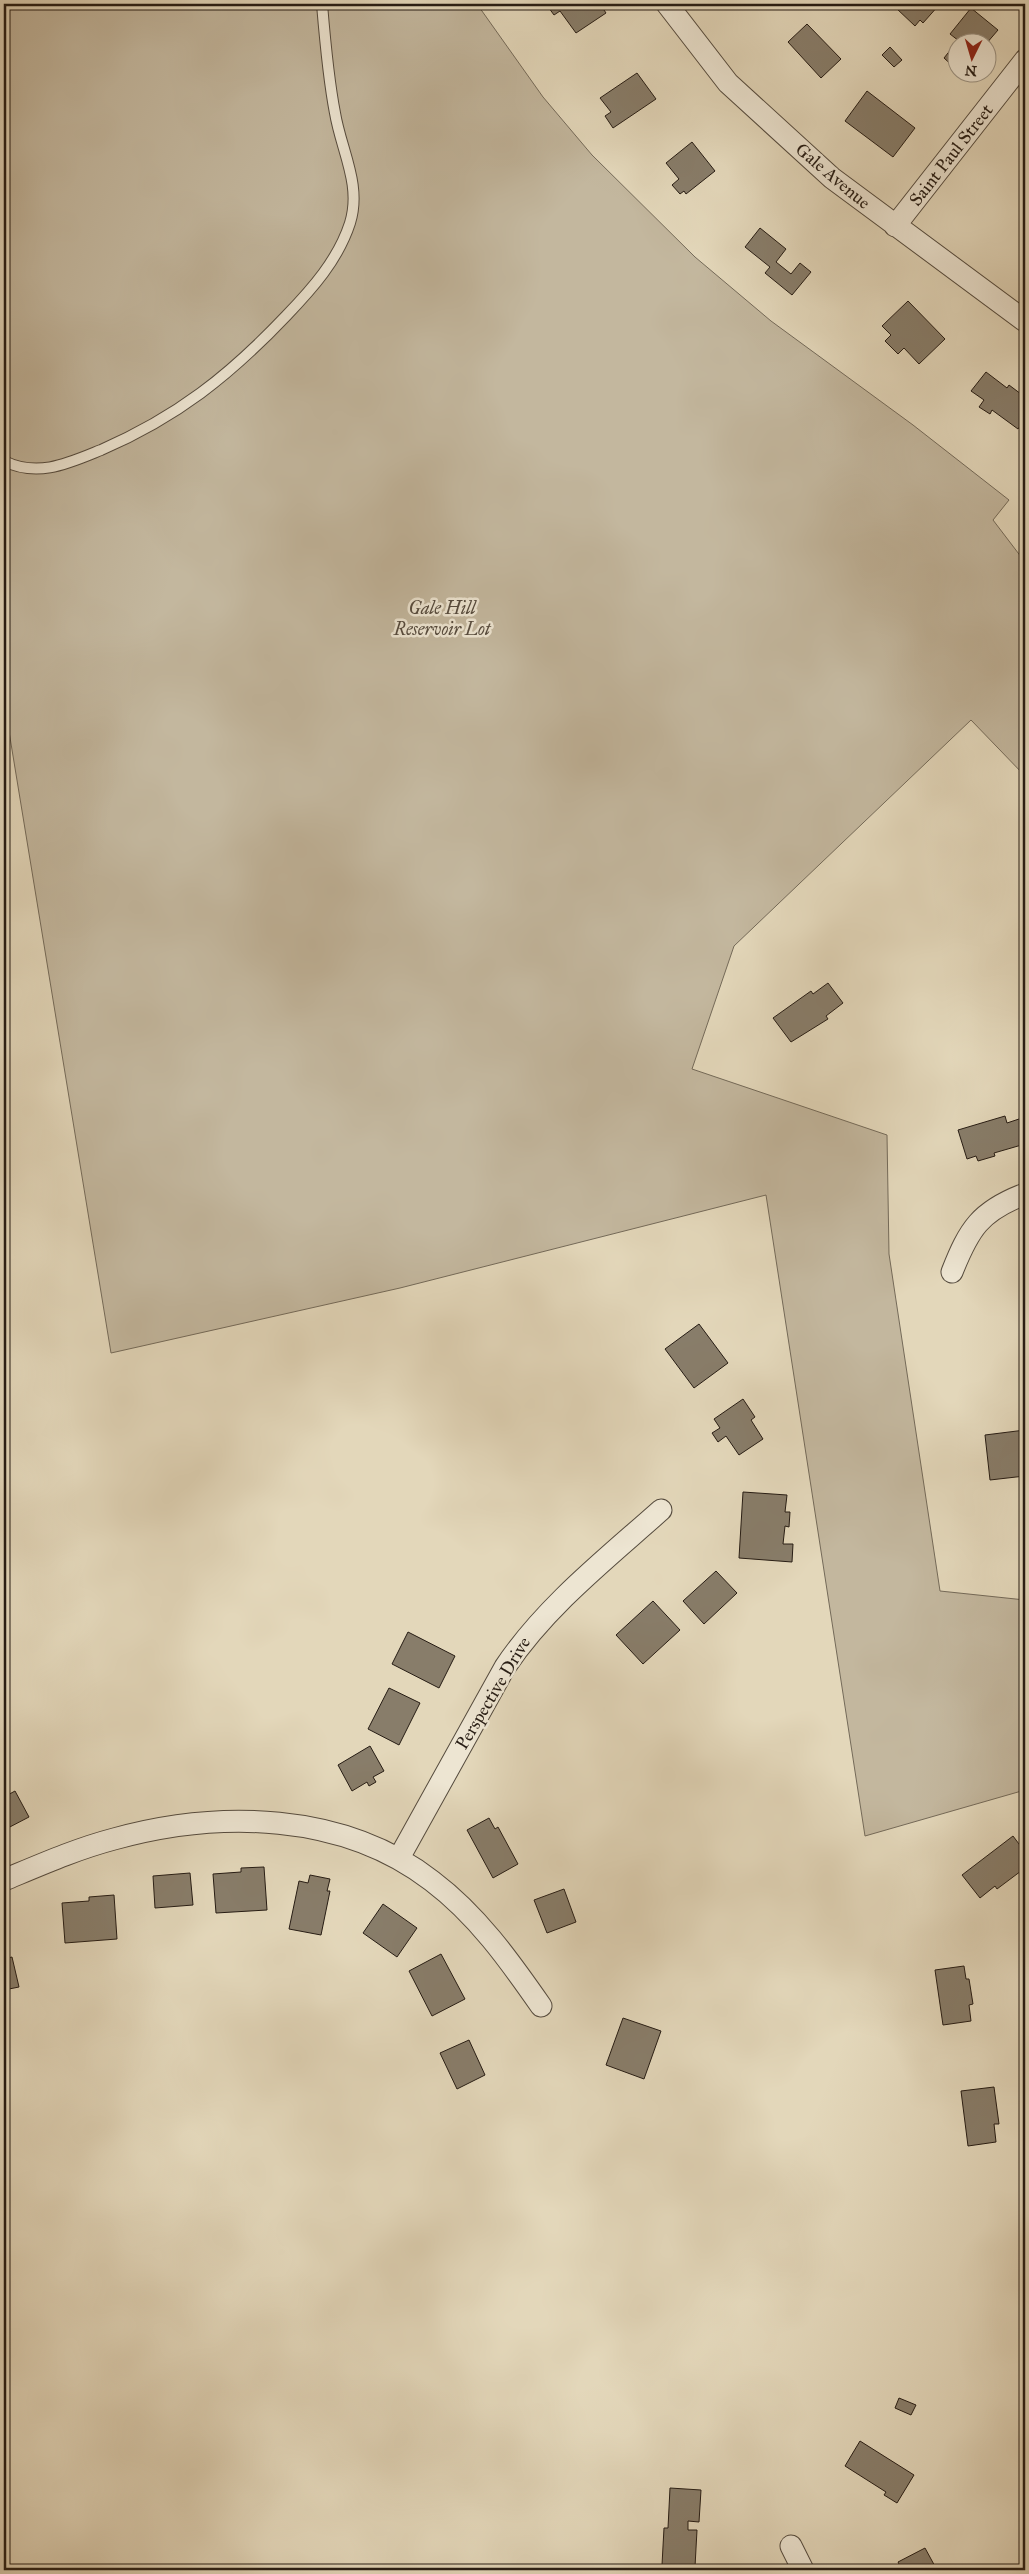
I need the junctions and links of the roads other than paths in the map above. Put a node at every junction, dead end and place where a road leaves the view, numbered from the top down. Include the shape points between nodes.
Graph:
1 (322, 4) edge
2 (667, 4) edge
3 (1025, 60) edge
4 (895, 226) junction
5 (1025, 321) edge
6 (4, 461) edge
7 (1025, 1194) edge
8 (952, 1272) dead end
9 (661, 1510) dead end
10 (399, 1858) junction
11 (4, 1880) edge
12 (541, 2006) dead end
13 (791, 2546) dead end
14 (803, 2570) edge

1 - 6 lane via 335,114 353,194 349,224 330,265 248,356 173,413 142,431 67,464 38,469 12,466
2 - 4 street, Gale Avenue via 728,83 832,178
3 - 4 street, Saint Paul Street
4 - 5 street, Gale Avenue
7 - 8 street via 992,1209 978,1221 969,1232
9 - 10 street, Perspective Drive via 547,1613 519,1646
10 - 11 street via 361,1840 320,1829 226,1822 183,1825 114,1839
10 - 12 street via 460,1904 504,1953
13 - 14 street

